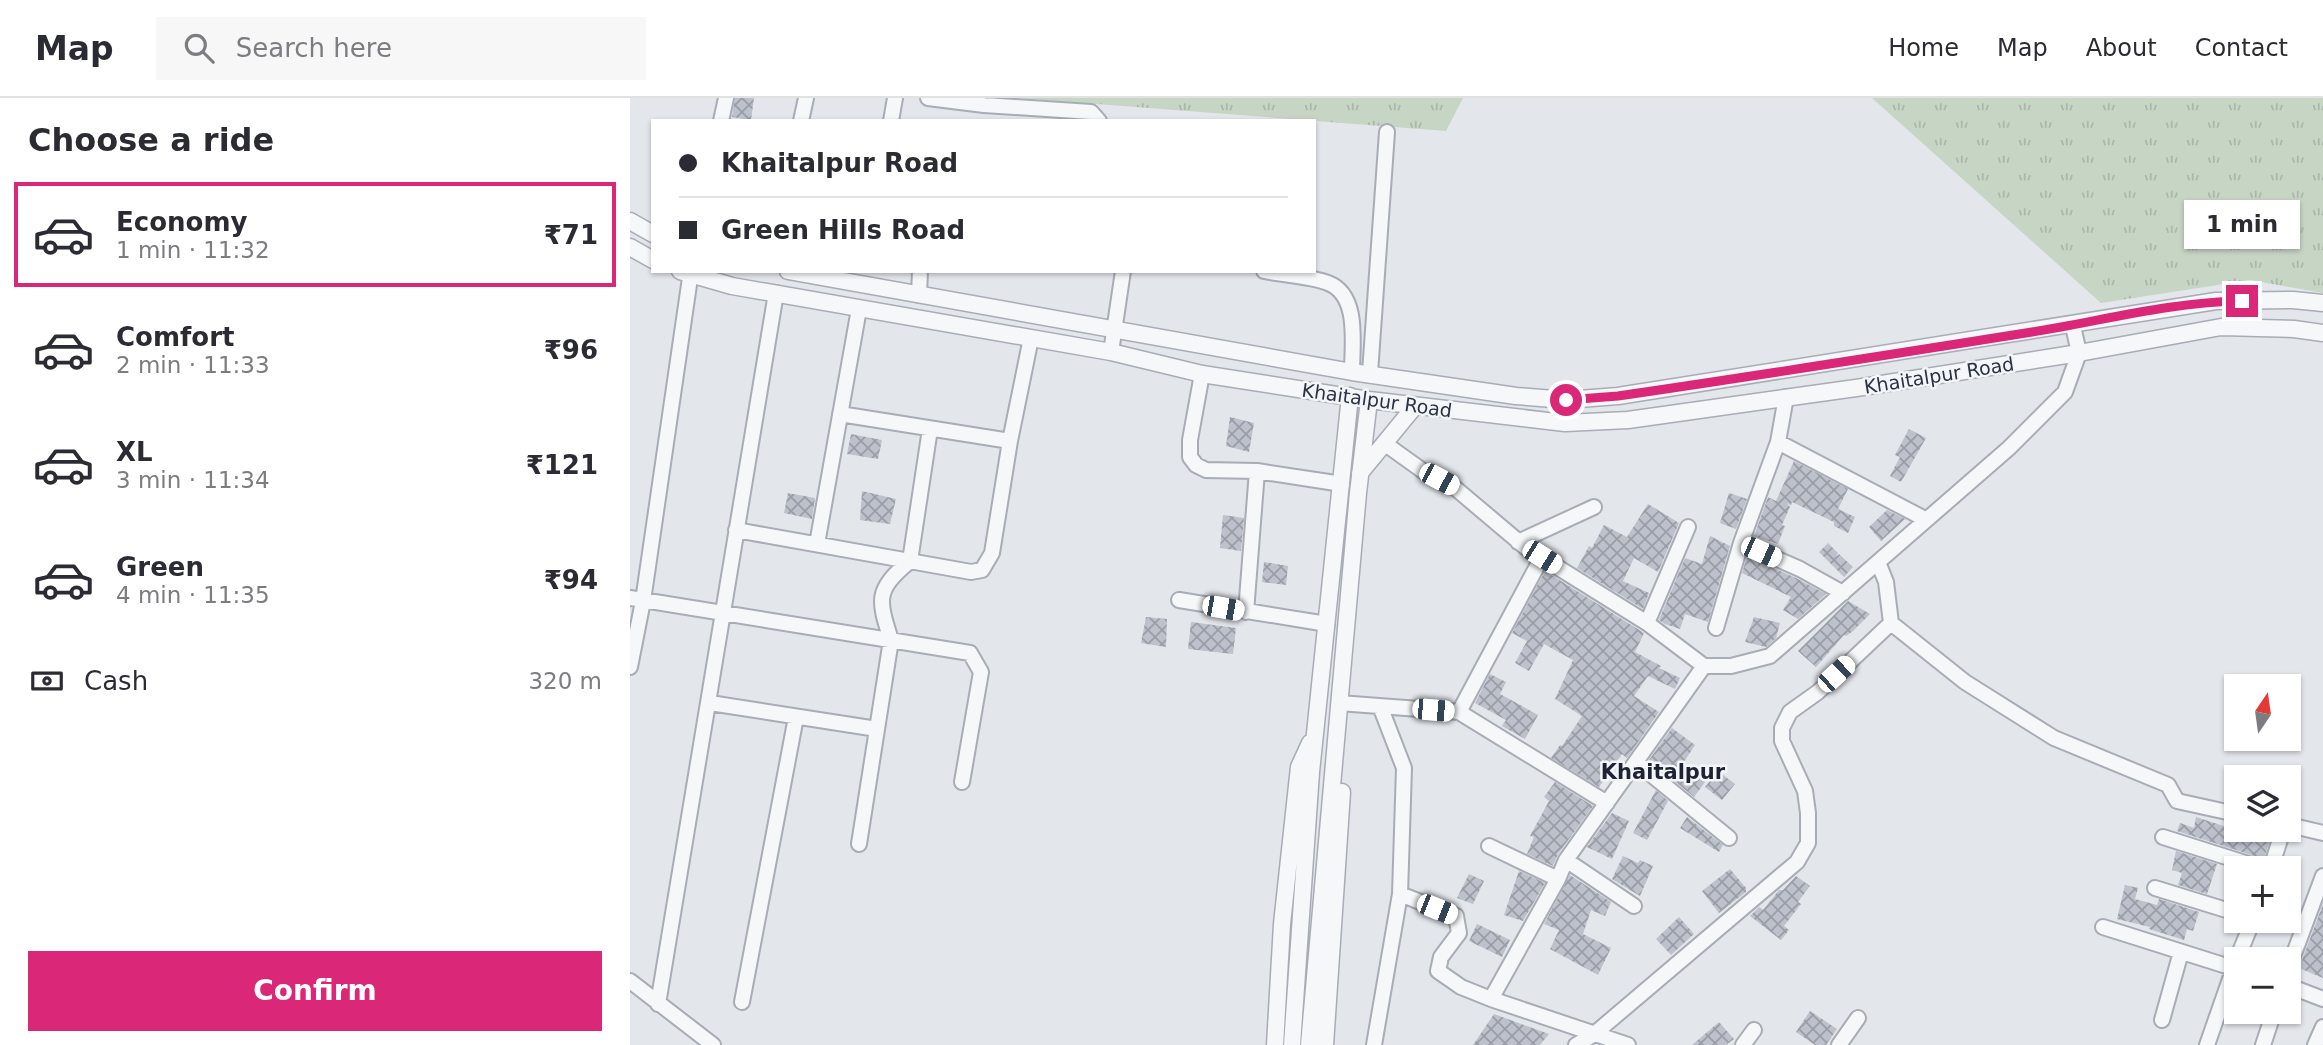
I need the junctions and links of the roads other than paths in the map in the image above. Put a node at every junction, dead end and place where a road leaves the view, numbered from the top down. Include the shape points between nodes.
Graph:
1 (726, 98) edge
2 (806, 98) edge
3 (895, 98) edge
4 (928, 98) edge
5 (721, 119) edge
6 (801, 119) edge
7 (891, 119) edge
8 (1097, 119) edge
9 (1387, 132) dead end
10 (630, 221) edge
11 (651, 233) edge
12 (630, 247) edge
13 (651, 259) edge
14 (687, 273) edge
15 (799, 273) edge
16 (920, 273) edge
17 (1123, 273) edge
18 (1275, 273) edge
19 (776, 293) junction
20 (919, 295) junction
21 (2323, 303) edge
22 (859, 309) junction
23 (2073, 326) junction
24 (1114, 330) junction
25 (2323, 333) edge
26 (1031, 338) junction
27 (1111, 352) junction
28 (2079, 354) junction
29 (1352, 372) junction
30 (1370, 373) junction
31 (1202, 374) junction
32 (1349, 396) junction
33 (1786, 397) junction
34 (1369, 400) junction
35 (1415, 406) junction
36 (839, 414) junction
37 (930, 429) junction
38 (1010, 440) junction
39 (1778, 442) junction
40 (1384, 443) junction
41 (1257, 471) junction
42 (1360, 473) junction
43 (1342, 484) junction
44 (1594, 507) dead end
45 (1925, 519) junction
46 (1688, 527) dead end
47 (736, 530) junction
48 (1518, 542) junction
49 (1741, 543) junction
50 (817, 544) junction
51 (1542, 557) junction
52 (910, 561) junction
53 (1878, 562) junction
54 (1843, 593) junction
55 (636, 599) edge
56 (1179, 600) dead end
57 (724, 612) junction
58 (1246, 612) junction
59 (1647, 623) junction
60 (1891, 623) junction
61 (1327, 624) junction
62 (1716, 628) dead end
63 (891, 640) junction
64 (1704, 666) junction
65 (630, 667) edge
66 (1339, 703) junction
67 (710, 704) junction
68 (1380, 706) junction
69 (1459, 712) junction
70 (796, 717) junction
71 (877, 729) junction
72 (1315, 732) junction
73 (1636, 762) junction
74 (961, 782) dead end
75 (1607, 803) junction
76 (2224, 811) edge
77 (2301, 828) edge
78 (2323, 833) edge
79 (2162, 837) dead end
80 (1729, 838) dead end
81 (859, 844) dead end
82 (1489, 846) dead end
83 (2224, 856) edge
84 (1566, 860) junction
85 (2323, 876) edge
86 (1558, 879) junction
87 (2155, 888) dead end
88 (1400, 894) junction
89 (1634, 906) dead end
90 (2224, 909) edge
91 (2104, 927) dead end
92 (2296, 947) edge
93 (2181, 952) junction
94 (2224, 961) edge
95 (630, 981) edge
96 (2301, 991) edge
97 (2224, 998) edge
98 (1491, 999) junction
99 (2323, 999) edge
100 (742, 1002) dead end
101 (659, 1004) junction
102 (1858, 1018) dead end
103 (2162, 1020) dead end
104 (2270, 1024) edge
105 (2323, 1027) edge
106 (1754, 1030) dead end
107 (1593, 1035) junction
108 (713, 1045) edge
109 (1275, 1045) edge
110 (1292, 1045) edge
111 (1309, 1045) edge
112 (1325, 1045) edge
113 (1374, 1045) edge
114 (1576, 1045) edge
115 (1628, 1045) edge
116 (1744, 1045) edge
117 (1839, 1045) edge
118 (2207, 1045) edge
119 (2263, 1045) edge
120 (2315, 1045) edge

1 - 5 street
2 - 6 street
3 - 7 street
4 - 8 street via 1091,113
9 - 30 street
10 - 11 street
12 - 13 street
14 - 19 street, Khaitalpur Road
14 - 55 street
15 - 20 street, Khaitalpur Road
16 - 20 street
17 - 24 street
18 - 29 street via 1328,283 1342,292 1350,310
19 - 22 street, Khaitalpur Road
19 - 47 street
20 - 24 street, Khaitalpur Road
21 - 23 street, Khaitalpur Road via 2216,302
22 - 26 street, Khaitalpur Road
22 - 36 street
23 - 28 street
23 - 30 street, Khaitalpur Road via 1618,396 1566,400
24 - 27 street
24 - 29 street, Khaitalpur Road
25 - 28 street, Khaitalpur Road via 2221,327
26 - 27 street, Khaitalpur Road
26 - 38 street
27 - 31 street, Khaitalpur Road
28 - 33 street, Khaitalpur Road
28 - 45 street via 2065,392 2009,448
29 - 30 street, Khaitalpur Road
31 - 32 street, Khaitalpur Road
31 - 41 street via 1190,457 1206,470
32 - 34 street, Khaitalpur Road
32 - 43 street
33 - 35 street, Khaitalpur Road via 1628,420 1565,424
33 - 39 street
34 - 35 street, Khaitalpur Road
34 - 42 street
35 - 40 street
36 - 37 street
36 - 50 street
37 - 38 street
37 - 52 street
38 - 52 street via 987,564 971,572
39 - 45 street
39 - 49 street
40 - 42 street
40 - 48 street via 1454,487
41 - 43 street
41 - 58 street
42 - 66 street
43 - 61 street
44 - 48 street
45 - 53 street
46 - 59 street
47 - 50 street
47 - 57 street
48 - 51 street
49 - 54 street
49 - 62 street
50 - 52 street
51 - 59 street
51 - 69 street
52 - 63 street via 891,577 882,593 882,612
53 - 54 street
53 - 60 street via 1886,582
54 - 64 street via 1770,656 1731,666
55 - 57 street
55 - 65 street
56 - 58 street
57 - 63 street
57 - 67 street
58 - 61 street
59 - 64 street
60 - 76 street via 1965,682 2054,738 2168,785 2177,801
60 - 107 street via 1818,692 1790,712 1782,728 1782,741 1804,791 1808,813 1808,843 1797,862
61 - 72 street
63 - 71 street
63 - 74 street via 970,653 981,672
64 - 73 street
66 - 68 street
66 - 111 street
66 - 112 street via 1345,752
67 - 70 street
67 - 101 street
68 - 69 street
68 - 88 street via 1405,768
69 - 75 street
70 - 71 street
70 - 100 street
71 - 81 street
72 - 109 street via 1299,767
72 - 110 street
73 - 75 street
73 - 80 street
75 - 84 street
77 - 78 street
79 - 83 street
82 - 86 street
84 - 86 street
84 - 89 street
85 - 92 street
86 - 98 street
87 - 90 street
88 - 98 street via 1456,916 1459,933 1441,957 1438,971
88 - 113 street
91 - 93 street
93 - 94 street
93 - 103 street
95 - 101 street
96 - 99 street
97 - 118 street
98 - 107 street
101 - 108 street
102 - 117 street
104 - 119 street
105 - 120 street
106 - 116 street
107 - 114 street
107 - 115 street

